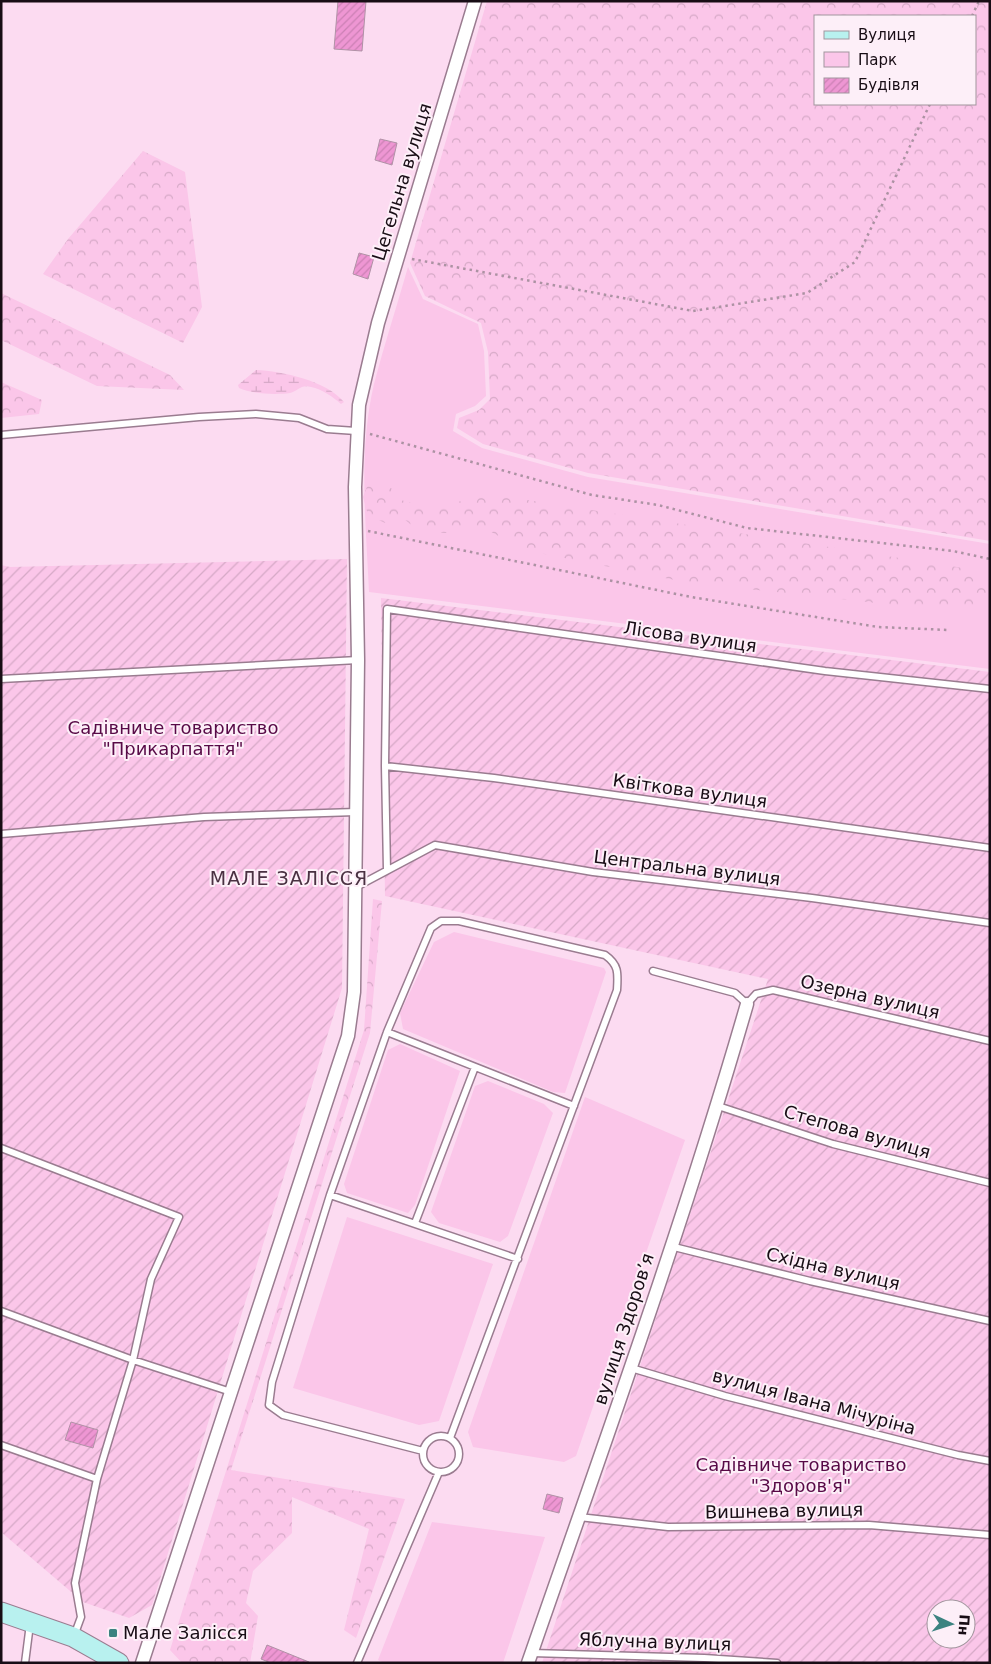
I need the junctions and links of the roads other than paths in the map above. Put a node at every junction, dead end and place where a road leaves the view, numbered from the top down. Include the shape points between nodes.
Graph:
1 (475, 1) edge
2 (356, 431) junction
3 (1, 435) edge
4 (358, 660) junction
5 (1, 679) edge
6 (990, 689) edge
7 (385, 766) junction
8 (356, 812) junction
9 (1, 834) edge
10 (990, 848) edge
11 (388, 870) junction
12 (356, 887) junction
13 (990, 923) edge
14 (653, 971) dead end
15 (747, 1004) junction
16 (387, 1032) junction
17 (990, 1041) edge
18 (475, 1066) junction
19 (574, 1106) junction
20 (718, 1106) junction
21 (1, 1148) edge
22 (990, 1183) edge
23 (330, 1195) junction
24 (415, 1223) junction
25 (670, 1246) junction
26 (518, 1259) junction
27 (1, 1311) edge
28 (990, 1321) edge
29 (133, 1360) junction
30 (631, 1368) junction
31 (231, 1392) junction
32 (450, 1438) junction
33 (1, 1445) edge
34 (423, 1451) junction
35 (990, 1461) edge
36 (439, 1472) junction
37 (97, 1479) junction
38 (579, 1517) junction
39 (990, 1535) edge
40 (1, 1612) edge
41 (30, 1622) junction
42 (73, 1637) junction
43 (530, 1658) edge
44 (25, 1663) edge
45 (119, 1663) edge
46 (142, 1663) edge
47 (357, 1663) edge
48 (777, 1663) edge

1 - 2 street, Цегельна вулиця via 365,372
2 - 3 lane via 327,429 299,418 256,414
2 - 4 street, Цегельна вулиця
4 - 5 lane
4 - 8 street, Цегельна вулиця
6 - 7 lane, Лісова вулиця via 816,669 387,609
7 - 10 lane, Квіткова вулиця via 494,778
7 - 11 lane
8 - 9 lane via 204,817
8 - 12 street, Цегельна вулиця
11 - 12 lane, Центральна вулиця
11 - 13 lane, Центральна вулиця via 435,845 593,872
12 - 31 street, Цегельна вулиця via 354,992 348,1036
14 - 15 lane via 735,993
15 - 17 lane, Озерна вулиця via 756,994 774,990
15 - 20 street, вулиця Здоровʼя
16 - 18 lane
16 - 19 lane via 422,944 431,928 441,921 459,921 605,955 614,962 618,972 617,990
16 - 23 lane
18 - 19 lane
18 - 24 lane
19 - 26 lane
20 - 22 lane, Степова вулиця via 833,1144
20 - 25 street, вулиця Здоровʼя
21 - 29 lane via 179,1217 151,1279
23 - 24 lane
23 - 34 lane via 272,1382 269,1405 283,1415
24 - 26 lane
25 - 28 lane, Східна вулиця
25 - 30 street, вулиця Здоровʼя
26 - 32 lane
27 - 29 lane
29 - 31 lane
29 - 37 lane
30 - 35 lane, вулиця Івана Мічуріна via 725,1396
30 - 38 street, вулиця Здоровʼя
31 - 46 street, Цегельна вулиця
32 - 34 lane via 434,1438
32 - 36 lane via 459,1452 458,1460 454,1467
33 - 37 lane
34 - 36 lane via 427,1465
36 - 47 lane
37 - 42 lane via 75,1582 81,1616
38 - 39 lane, Вишнева вулиця via 668,1528 869,1525
38 - 43 street, вулиця Здоровʼя
40 - 41 main road
41 - 42 main road
41 - 44 lane
42 - 45 main road
43 - 48 lane, Яблучна вулиця via 704,1658

